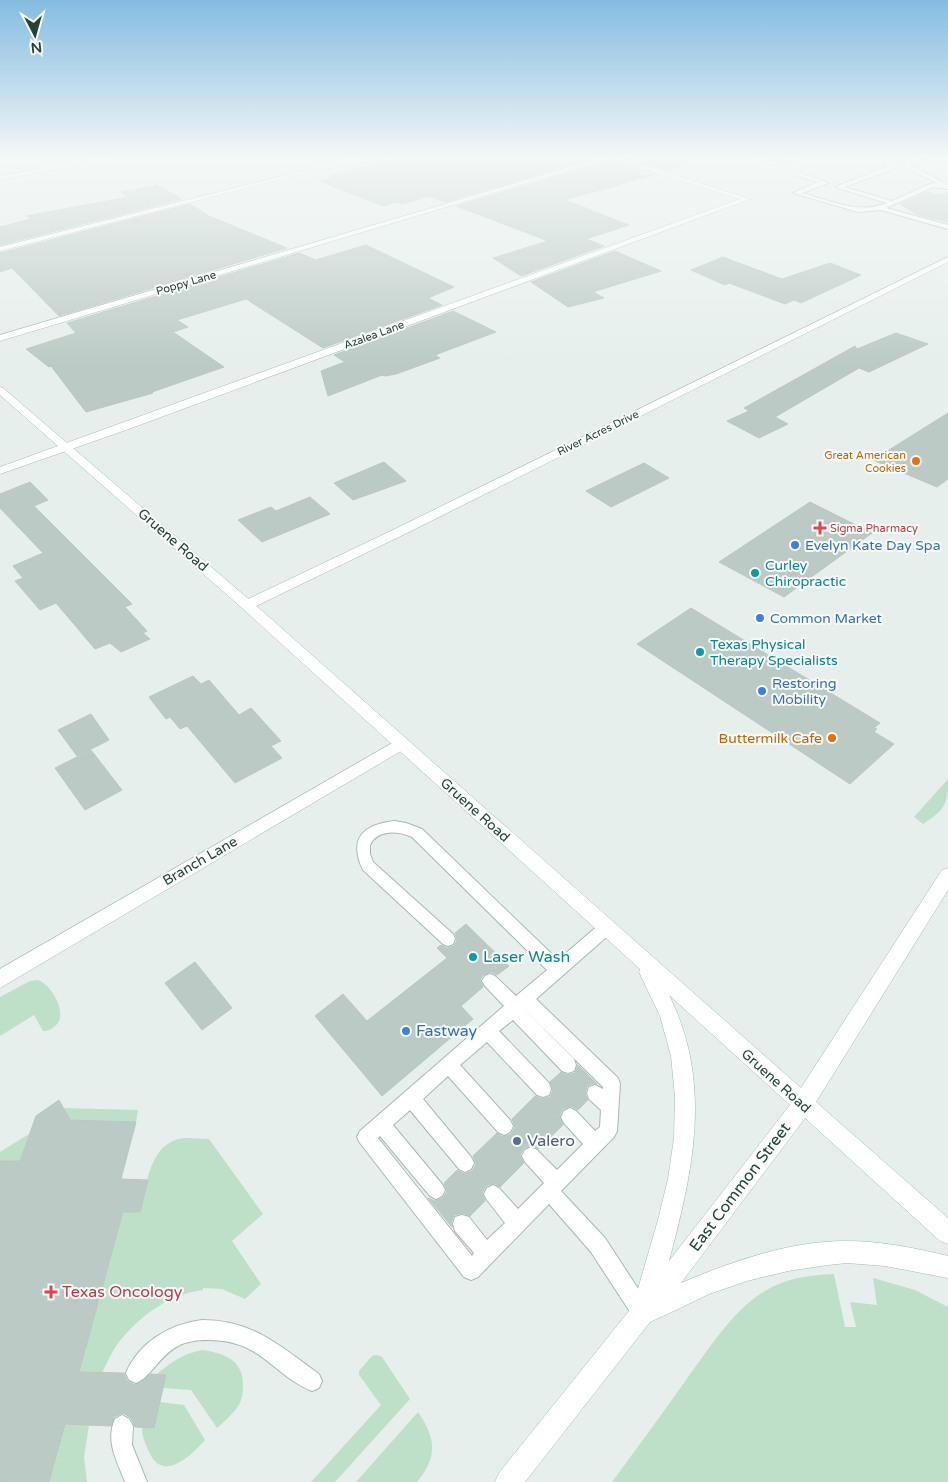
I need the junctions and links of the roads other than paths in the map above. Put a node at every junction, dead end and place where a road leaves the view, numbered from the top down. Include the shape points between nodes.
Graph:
1 (82, 228) edge
2 (369, 228) edge
3 (665, 228) edge
4 (0, 249) edge
5 (948, 259) edge
6 (0, 338) edge
7 (0, 390) edge
8 (67, 447) junction
9 (0, 471) edge
10 (247, 605) junction
11 (401, 744) junction
12 (948, 875) edge
13 (606, 928) junction
14 (448, 938) dead end
15 (641, 960) junction
16 (558, 970) junction
17 (0, 979) edge
18 (490, 981) dead end
19 (518, 1005) junction
20 (488, 1031) junction
21 (449, 1065) junction
22 (568, 1066) dead end
23 (543, 1089) dead end
24 (595, 1093) dead end
25 (411, 1098) junction
26 (802, 1104) junction
27 (610, 1107) junction
28 (570, 1117) dead end
29 (381, 1124) junction
30 (504, 1126) dead end
31 (595, 1144) junction
32 (531, 1156) dead end
33 (465, 1163) dead end
34 (552, 1187) junction
35 (436, 1190) dead end
36 (493, 1194) dead end
37 (517, 1223) junction
38 (462, 1224) dead end
39 (948, 1233) edge
40 (487, 1254) junction
41 (948, 1268) edge
42 (643, 1314) junction
43 (136, 1373) dead end
44 (312, 1381) dead end
45 (122, 1426) dead end
46 (136, 1482) edge
47 (508, 1482) edge

1 - 4 street
2 - 6 street, Poppy Lane
3 - 8 street, Azalea Lane
5 - 10 street, River Acres Drive
7 - 8 street, Gruene Road
8 - 9 street, Azalea Lane
8 - 10 street, Gruene Road
10 - 11 street, Gruene Road
11 - 13 street, Gruene Road
11 - 17 street, Branch Lane
12 - 26 street, East Common Street
13 - 15 street, Gruene Road
13 - 16 lane
14 - 16 lane via 368,866 362,848 374,831 396,825 416,833
15 - 26 street, Gruene Road
15 - 42 street via 666,1005 684,1069 687,1094 686,1127 672,1209
16 - 19 lane
18 - 19 lane
19 - 20 lane
19 - 22 lane
19 - 27 lane via 612,1084
20 - 21 lane
20 - 23 lane
21 - 25 lane
21 - 30 lane
24 - 27 lane
25 - 29 lane
25 - 33 lane
26 - 39 street, Gruene Road
26 - 42 street, East Common Street
27 - 31 lane via 608,1130
28 - 31 lane
29 - 35 lane
29 - 40 lane via 366,1137 471,1270
31 - 34 lane
32 - 34 lane
34 - 37 lane
34 - 42 lane via 598,1245
36 - 37 lane
37 - 40 lane
38 - 40 lane
41 - 42 street via 915,1259 848,1252 793,1258 728,1275 683,1292
42 - 47 street, East Common Street
43 - 44 lane via 159,1346 177,1334 194,1329 228,1331 252,1339
45 - 46 lane via 122,1445

